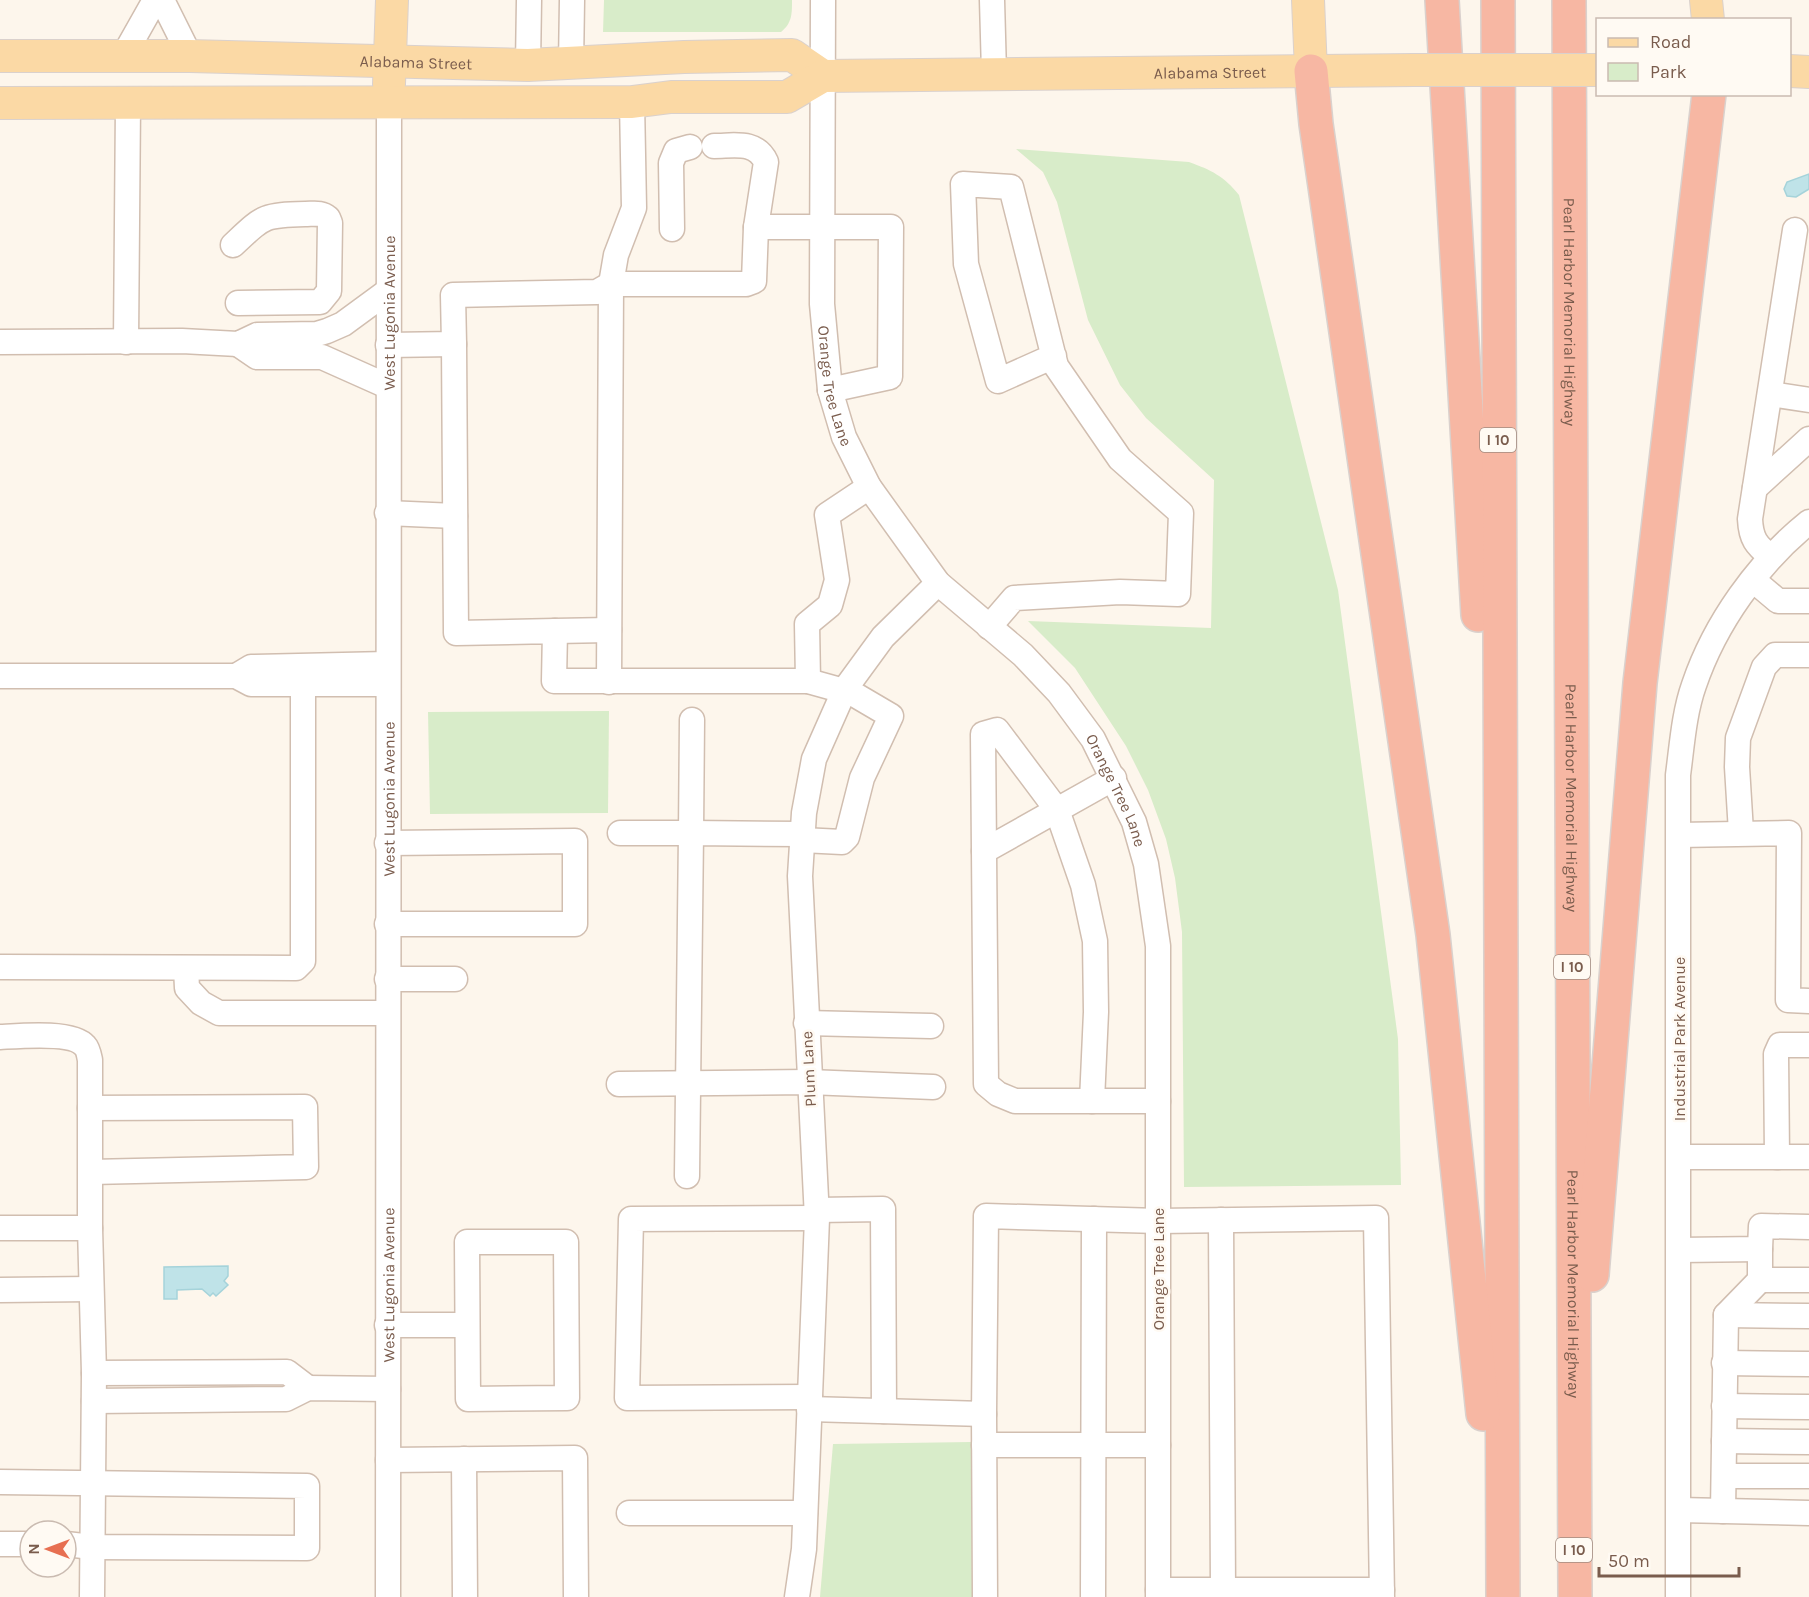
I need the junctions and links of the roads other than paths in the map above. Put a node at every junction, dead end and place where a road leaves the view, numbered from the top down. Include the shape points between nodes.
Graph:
1 (155, 0) edge
2 (162, 0) edge
3 (392, 0) edge
4 (529, 0) edge
5 (572, 0) edge
6 (823, 0) edge
7 (992, 0) edge
8 (1308, 0) edge
9 (1442, 0) edge
10 (1498, 0) edge
11 (1706, 0) edge
12 (1571, 6) edge
13 (1708, 18) edge
14 (124, 55) junction
15 (0, 56) edge
16 (190, 56) junction
17 (390, 63) junction
18 (528, 65) junction
19 (572, 65) junction
20 (1596, 70) edge
21 (1311, 71) junction
22 (1791, 71) edge
23 (1809, 72) edge
24 (994, 73) junction
25 (823, 76) junction
26 (1709, 96) edge
27 (389, 102) junction
28 (632, 102) junction
29 (0, 103) edge
30 (128, 103) junction
31 (821, 225) junction
32 (756, 227) junction
33 (672, 229) dead end
34 (1795, 230) dead end
35 (233, 245) dead end
36 (611, 284) junction
37 (388, 291) junction
38 (238, 303) dead end
39 (0, 342) edge
40 (126, 342) junction
41 (238, 344) junction
42 (454, 344) junction
43 (388, 345) junction
44 (1054, 356) junction
45 (387, 386) junction
46 (830, 390) junction
47 (1770, 394) junction
48 (1809, 400) edge
49 (1809, 439) edge
50 (869, 487) junction
51 (1755, 488) junction
52 (387, 513) junction
53 (455, 516) junction
54 (1809, 522) edge
55 (1771, 557) junction
56 (1753, 580) junction
57 (938, 583) junction
58 (1809, 601) edge
59 (989, 627) junction
60 (609, 630) junction
61 (555, 631) junction
62 (1809, 655) edge
63 (387, 674) junction
64 (0, 676) edge
65 (237, 676) junction
66 (808, 681) junction
67 (609, 682) junction
68 (303, 685) junction
69 (845, 690) junction
70 (692, 720) dead end
71 (1114, 778) junction
72 (1057, 810) junction
73 (1741, 832) junction
74 (620, 833) dead end
75 (691, 833) junction
76 (1799, 833) edge
77 (1679, 835) junction
78 (802, 837) junction
79 (387, 843) junction
80 (984, 851) junction
81 (1499, 881) junction
82 (387, 924) junction
83 (0, 967) edge
84 (186, 968) junction
85 (455, 978) dead end
86 (387, 979) junction
87 (1809, 1001) edge
88 (387, 1013) junction
89 (806, 1023) junction
90 (931, 1026) dead end
91 (0, 1036) edge
92 (1809, 1045) edge
93 (808, 1082) junction
94 (619, 1084) dead end
95 (687, 1085) junction
96 (933, 1087) dead end
97 (1092, 1101) junction
98 (1158, 1101) junction
99 (90, 1108) junction
100 (1679, 1156) junction
101 (1777, 1156) junction
102 (1809, 1157) edge
103 (91, 1172) junction
104 (687, 1176) dead end
105 (817, 1214) junction
106 (1094, 1219) junction
107 (1221, 1220) junction
108 (1158, 1221) junction
109 (1809, 1227) edge
110 (0, 1228) edge
111 (90, 1228) junction
112 (1760, 1249) junction
113 (1679, 1250) junction
114 (1760, 1280) junction
115 (1809, 1280) edge
116 (91, 1289) junction
117 (0, 1290) edge
118 (1726, 1315) junction
119 (1809, 1316) edge
120 (387, 1325) junction
121 (467, 1325) junction
122 (1724, 1363) junction
123 (1809, 1364) edge
124 (94, 1373) junction
125 (168, 1373) junction
126 (308, 1388) junction
127 (388, 1389) junction
128 (168, 1400) junction
129 (94, 1401) junction
130 (809, 1403) junction
131 (1724, 1406) junction
132 (1809, 1407) edge
133 (884, 1411) junction
134 (984, 1414) junction
135 (1724, 1442) junction
136 (1809, 1442) edge
137 (1158, 1444) junction
138 (984, 1445) junction
139 (1093, 1445) junction
140 (464, 1459) junction
141 (388, 1460) junction
142 (1724, 1476) junction
143 (1809, 1476) edge
144 (0, 1482) edge
145 (92, 1484) junction
146 (1574, 1504) junction
147 (1679, 1510) junction
148 (1723, 1511) junction
149 (629, 1513) dead end
150 (804, 1513) junction
151 (1809, 1513) edge
152 (0, 1544) edge
153 (18, 1544) edge
154 (78, 1545) edge
155 (92, 1547) junction
156 (1158, 1594) edge
157 (1223, 1594) edge
158 (1382, 1594) edge
159 (92, 1597) edge
160 (388, 1597) edge
161 (465, 1597) edge
162 (576, 1597) edge
163 (797, 1597) edge
164 (985, 1597) edge
165 (1093, 1597) edge
166 (1503, 1597) edge
167 (1575, 1597) edge
168 (1678, 1597) edge

1 - 14 street
2 - 16 street
3 - 17 main road, West Lugonia Avenue
4 - 18 street
5 - 19 street
6 - 25 street, Orange Tree Lane
7 - 24 street
8 - 21 main road
9 - 81 highway via 1478,623
10 - 81 highway, I 10
11 - 13 main road
12 - 146 highway, Pearl Harbor Memorial Highway / I 10
14 - 15 main road, Alabama Street
14 - 16 main road, Alabama Street
16 - 17 main road, Alabama Street
17 - 18 main road, Alabama Street
17 - 27 main road, West Lugonia Avenue
18 - 19 main road, Alabama Street
19 - 25 main road, Alabama Street via 792,55
20 - 21 main road, Alabama Street, bridge
21 - 24 main road, Alabama Street
21 - 166 highway via 1317,136 1433,935
22 - 23 main road
24 - 25 main road, Alabama Street
25 - 28 main road, Alabama Street via 787,97 671,97
25 - 31 street, Orange Tree Lane
26 - 146 highway via 1640,683
27 - 28 main road, Alabama Street
27 - 30 main road, Alabama Street
27 - 37 street, West Lugonia Avenue
28 - 36 street via 634,208 616,255
29 - 30 main road, Alabama Street
30 - 40 street
31 - 32 street
31 - 46 street, Orange Tree Lane via 822,304
31 - 46 street via 891,227 890,377
32 - 33 street via 766,173 762,152 752,145 702,146 676,151 671,163
32 - 36 street via 754,281
34 - 47 street
35 - 38 street via 271,215 321,214 330,224 329,291 320,302
36 - 42 street via 597,292 453,295
36 - 60 street
37 - 41 street via 327,331 256,335
37 - 43 street, West Lugonia Avenue
39 - 40 street
40 - 41 street
41 - 45 street via 257,357 322,357
42 - 43 street
42 - 53 street
43 - 45 street, West Lugonia Avenue
44 - 44 street via 1011,188 963,184 966,264 998,381
44 - 59 street via 1056,366 1120,459 1180,513 1178,594 1120,592 1014,598
45 - 52 street, West Lugonia Avenue
46 - 50 street, Orange Tree Lane via 844,437
47 - 48 street
47 - 51 street
49 - 51 street
50 - 57 street, Orange Tree Lane
50 - 66 street via 827,515 837,580 830,605 807,624
51 - 55 street via 1751,536 1756,546
52 - 53 street
52 - 63 street, West Lugonia Avenue
53 - 61 street via 456,633
54 - 55 street, Industrial Park Avenue
55 - 56 street, Industrial Park Avenue
56 - 58 street via 1778,601
56 - 77 street, Industrial Park Avenue via 1713,641 1694,685 1678,775
57 - 59 street, Orange Tree Lane
57 - 69 street, Plum Lane via 883,637
59 - 71 street, Orange Tree Lane via 1059,693 1093,739
60 - 61 street
60 - 67 street
61 - 67 street via 554,681
62 - 73 street via 1775,655 1764,667 1738,738
63 - 65 street via 251,667
63 - 68 street
63 - 79 street, West Lugonia Avenue
64 - 65 street
65 - 68 street via 251,684
66 - 67 street
66 - 69 street
68 - 84 street via 303,961 296,968
69 - 78 street, Plum Lane via 814,759
69 - 78 street via 891,716 862,778 847,837 842,842
70 - 75 street
71 - 72 street
71 - 98 street, Orange Tree Lane via 1134,822 1155,911
72 - 80 street
72 - 80 street via 998,730 983,734
72 - 97 street via 1083,885 1095,941
73 - 76 street
73 - 77 street
74 - 75 street
75 - 78 street
75 - 95 street
76 - 87 street via 1788,1000
77 - 100 street, Industrial Park Avenue
78 - 89 street, Plum Lane
79 - 82 street, West Lugonia Avenue
79 - 82 street via 575,841 575,924
80 - 97 street via 986,1084 1015,1101
81 - 166 highway, I 10
82 - 86 street, West Lugonia Avenue
83 - 84 street
84 - 88 street via 187,987 201,1003 219,1013
85 - 86 street
86 - 88 street, West Lugonia Avenue
88 - 120 street, West Lugonia Avenue
89 - 90 street
89 - 93 street, Plum Lane
91 - 99 street via 77,1039 86,1047 90,1060
92 - 101 street via 1780,1045 1776,1054
93 - 95 street
93 - 96 street
93 - 105 street, Plum Lane
94 - 95 street
95 - 104 street
97 - 98 street
98 - 108 street, Orange Tree Lane
99 - 103 street
99 - 103 street via 305,1107 306,1167
100 - 101 street
100 - 113 street, Industrial Park Avenue
101 - 102 street
103 - 111 street
105 - 130 street, Plum Lane
105 - 130 street via 631,1219 627,1398
105 - 133 street via 883,1209
106 - 108 street
106 - 134 street via 986,1216
106 - 139 street
107 - 108 street
107 - 157 street
107 - 158 street via 1376,1218
108 - 137 street, Orange Tree Lane
109 - 112 street via 1761,1226
110 - 111 street
111 - 116 street
112 - 113 street
112 - 114 street
113 - 147 street, Industrial Park Avenue
114 - 115 street
114 - 118 street
116 - 117 street
116 - 124 street
118 - 119 street
118 - 122 street
120 - 121 street
120 - 127 street, West Lugonia Avenue
121 - 121 street via 468,1399 567,1398 566,1242 467,1242
122 - 123 street
122 - 131 street
124 - 125 street
124 - 129 street
125 - 126 street via 287,1372
125 - 128 street
126 - 127 street
126 - 128 street via 286,1399
127 - 141 street, West Lugonia Avenue
128 - 129 street
129 - 145 street
130 - 133 street
130 - 150 street, Plum Lane
131 - 132 street
131 - 135 street
133 - 134 street
134 - 138 street
135 - 136 street
135 - 142 street
137 - 139 street
137 - 156 street, Orange Tree Lane
138 - 139 street
138 - 164 street
139 - 165 street
140 - 141 street
140 - 161 street
140 - 162 street via 575,1458
141 - 160 street, West Lugonia Avenue
142 - 143 street
142 - 148 street
144 - 145 street
145 - 155 street
145 - 155 street via 307,1486 307,1548
146 - 167 highway, Pearl Harbor Memorial Highway / I 10
147 - 148 street
147 - 168 street, Industrial Park Avenue
148 - 151 street
149 - 150 street
150 - 163 street, Plum Lane
152 - 153 street
154 - 155 street
155 - 159 street
156 - 157 street
157 - 158 street

